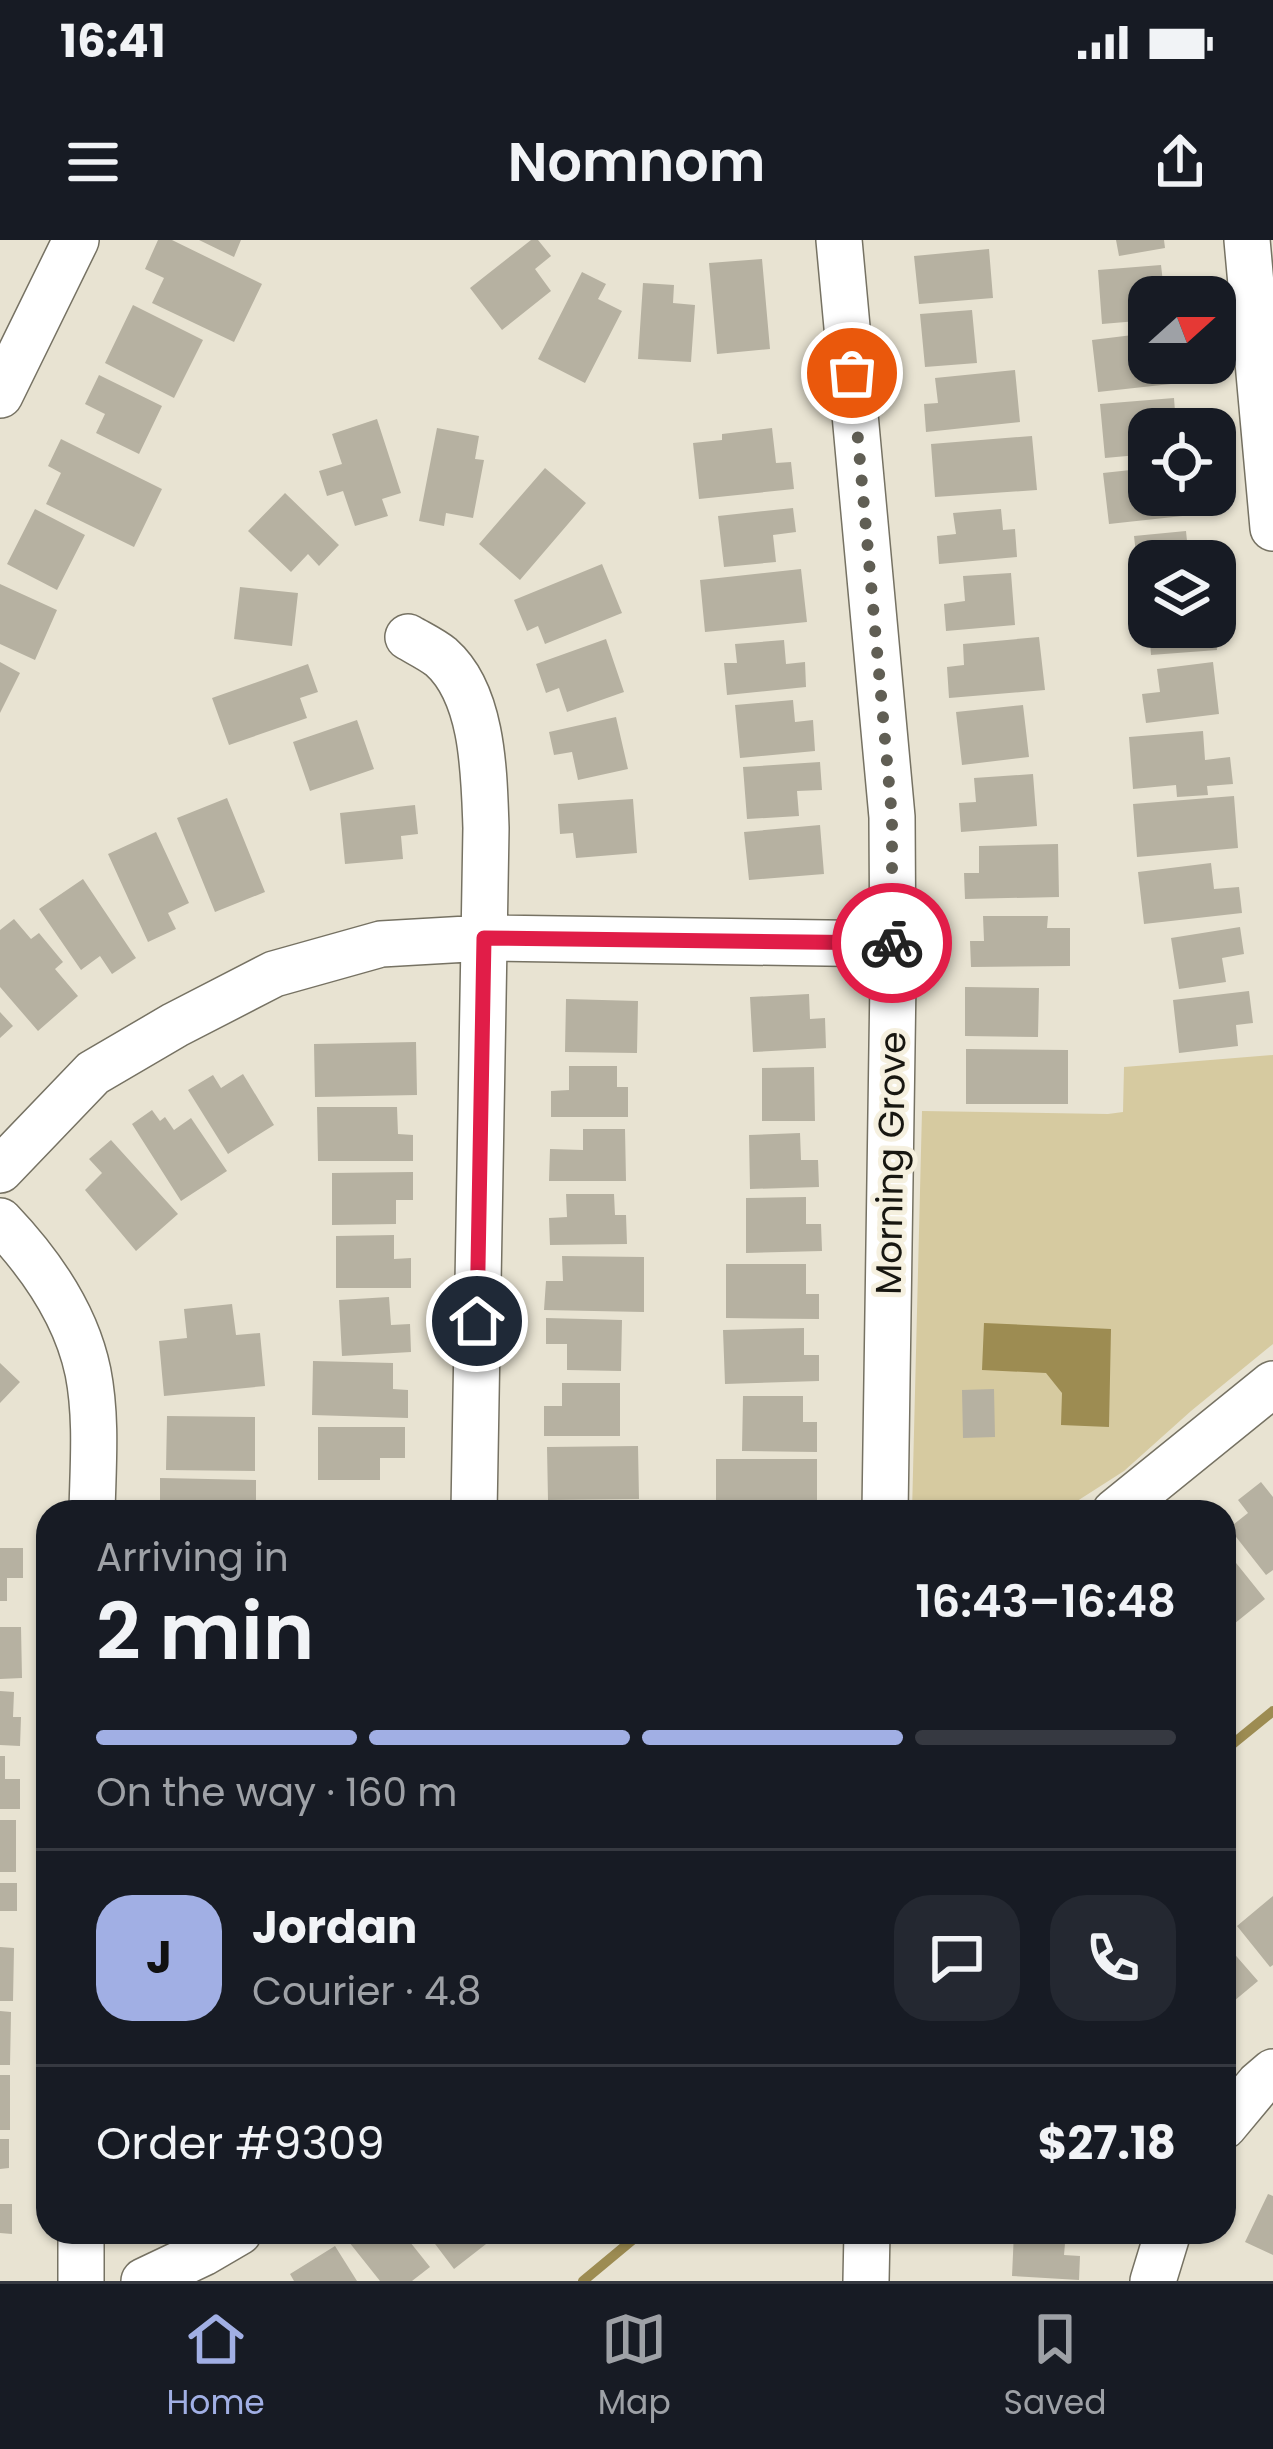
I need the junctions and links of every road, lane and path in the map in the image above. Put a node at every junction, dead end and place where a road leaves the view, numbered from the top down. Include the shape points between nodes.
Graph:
1 (76, 240) edge
2 (839, 240) edge
3 (1247, 240) edge
4 (0, 395) edge
5 (1273, 528) edge
6 (408, 637) dead end
7 (484, 938) junction
8 (892, 944) junction
9 (0, 1170) edge
10 (0, 1221) edge
11 (1273, 1384) edge
12 (92, 1500) edge
13 (474, 1500) edge
14 (885, 1500) edge
15 (1130, 1500) edge
16 (1273, 2072) edge
17 (1236, 2112) edge
18 (81, 2244) edge
19 (218, 2244) edge
20 (867, 2244) edge
21 (1164, 2244) edge
22 (81, 2281) edge
23 (144, 2281) edge
24 (866, 2281) edge
25 (1153, 2281) edge

1 - 4 street
2 - 8 street, Morning Grove via 892,817
3 - 5 street
6 - 7 street via 442,658 477,726 486,811
7 - 8 street
7 - 9 street via 381,944 274,974 93,1073
7 - 13 street
8 - 14 street, Morning Grove
10 - 12 street via 43,1270 88,1371
11 - 15 street
16 - 17 street
18 - 22 street
19 - 23 street
20 - 24 street
21 - 25 street

